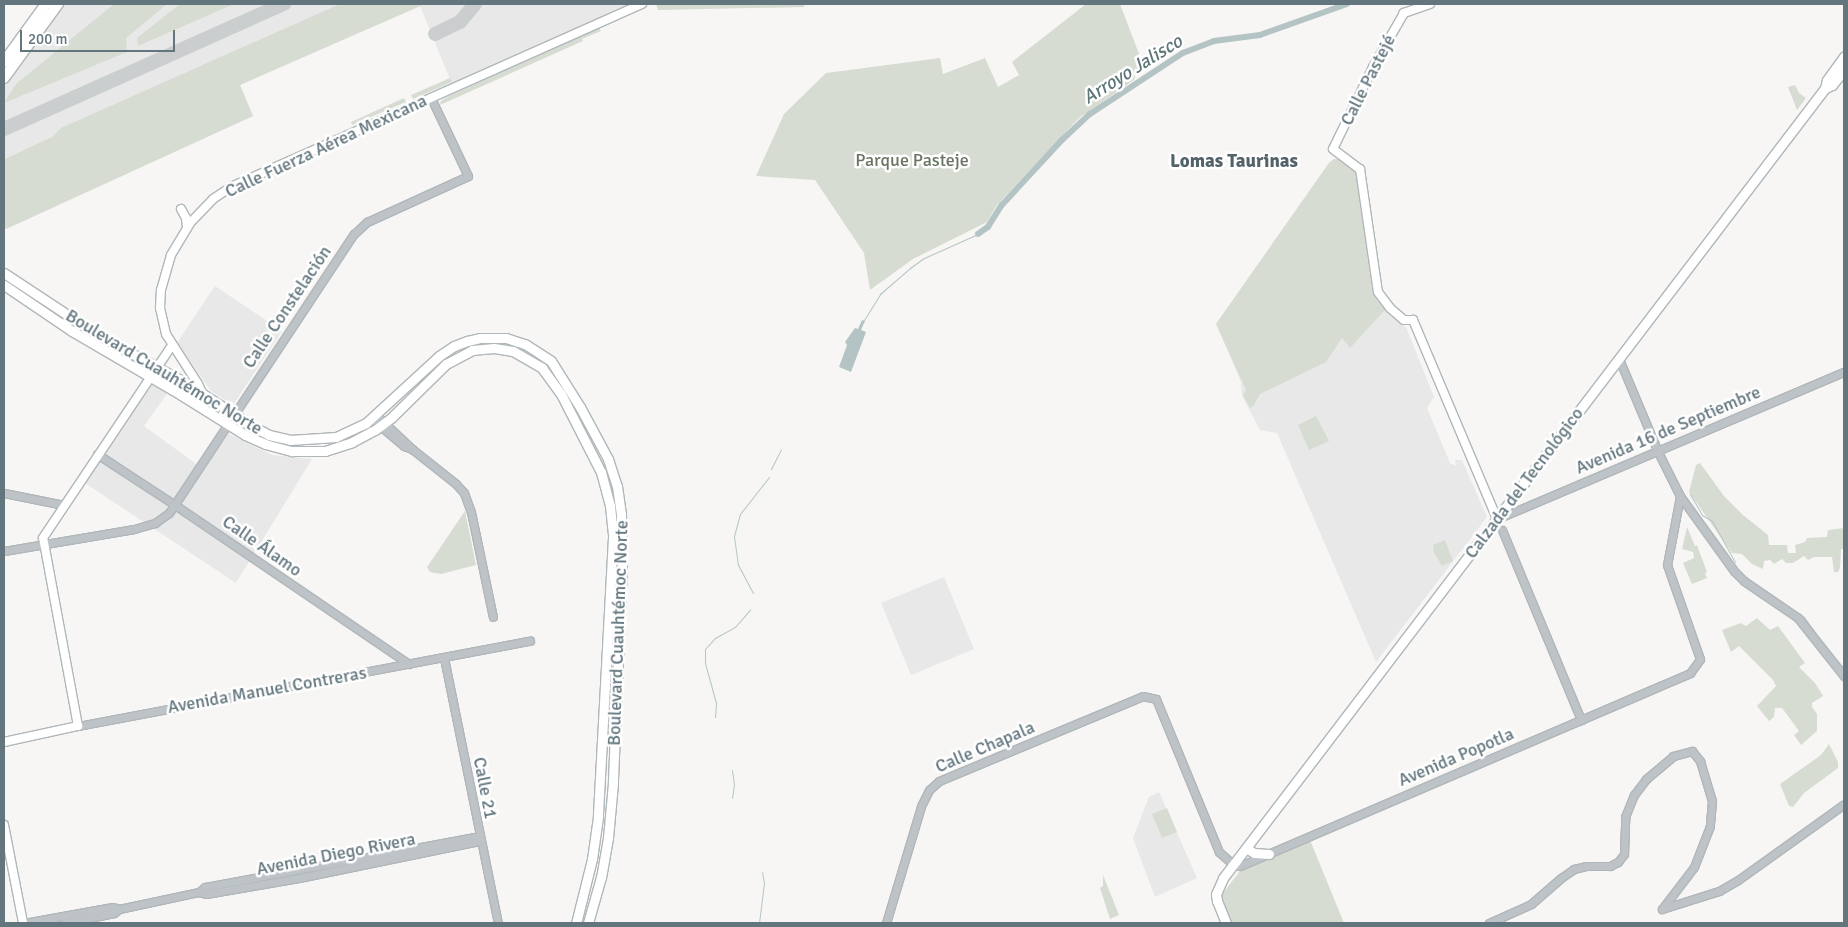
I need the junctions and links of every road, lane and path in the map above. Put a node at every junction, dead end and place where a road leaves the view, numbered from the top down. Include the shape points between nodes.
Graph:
1 (46, 4) edge
2 (58, 4) edge
3 (642, 4) edge
4 (1430, 4) edge
5 (1844, 57) edge
6 (4, 62) edge
7 (1844, 70) edge
8 (4, 78) edge
9 (1825, 88) junction
10 (431, 98) junction
11 (181, 209) dead end
12 (187, 228) junction
13 (4, 273) edge
14 (4, 285) edge
15 (172, 345) junction
16 (1619, 359) junction
17 (157, 367) junction
18 (1844, 372) edge
19 (151, 376) junction
20 (202, 393) junction
21 (234, 414) junction
22 (374, 417) junction
23 (228, 424) junction
24 (383, 425) junction
25 (412, 449) junction
26 (1658, 452) junction
27 (97, 454) junction
28 (4, 493) edge
29 (1680, 496) junction
30 (175, 504) junction
31 (64, 505) junction
32 (1500, 518) junction
33 (1502, 530) dead end
34 (42, 543) junction
35 (4, 551) edge
36 (493, 617) dead end
37 (530, 641) dead end
38 (444, 658) junction
39 (409, 664) junction
40 (1844, 676) edge
41 (1581, 720) junction
42 (78, 726) junction
43 (4, 742) edge
44 (1844, 804) edge
45 (4, 825) edge
46 (479, 839) junction
47 (1246, 848) junction
48 (1269, 854) junction
49 (1233, 864) junction
50 (119, 909) junction
51 (24, 923) edge
52 (65, 923) edge
53 (498, 923) edge
54 (576, 923) edge
55 (588, 923) edge
56 (886, 923) edge
57 (1226, 923) edge
58 (1489, 923) edge

1 - 6 highway
2 - 8 highway
3 - 10 main road, Calle Fuerza Aérea Mexicana
4 - 32 main road, Calle Pastejé via 1404,12 1333,149 1360,169 1378,292 1404,320 1413,320
5 - 9 main road, Calzada del Tecnológico
7 - 9 main road, Calzada del Tecnológico via 1832,85
9 - 16 main road, Calzada del Tecnológico
10 - 12 main road, Calle Fuerza Aérea Mexicana via 231,187 205,206
10 - 21 street, Calle Constelación via 468,176 360,227
11 - 12 main road
12 - 15 main road, Calle Fuerza Aérea Mexicana via 171,255 161,290 162,321
13 - 17 main road, Boulevard Cuauhtémoc Norte via 98,335
14 - 19 main road, Boulevard Cuauhtémoc Norte via 85,340
15 - 17 main road
15 - 20 main road, Calle Fuerza Aérea Mexicana
16 - 26 street
16 - 32 main road, Calzada del Tecnológico
17 - 19 main road
17 - 20 main road, Boulevard Cuauhtémoc Norte
18 - 26 street, Avenida 16 de Septiembre
19 - 23 main road, Boulevard Cuauhtémoc Norte
19 - 27 main road
20 - 21 main road, Boulevard Cuauhtémoc Norte
21 - 22 main road, Boulevard Cuauhtémoc Norte via 269,435 290,440 336,436
21 - 23 street, Calle Constelación
22 - 24 street
22 - 55 main road, Boulevard Cuauhtémoc Norte via 454,346 480,338 506,338 525,344 551,361 608,459 618,494 622,539 613,783 608,838
23 - 24 main road, Boulevard Cuauhtémoc Norte via 265,444 312,452 352,442
23 - 30 street, Calle Constelación
24 - 25 street
24 - 25 street via 395,439
24 - 54 main road, Boulevard Cuauhtémoc Norte via 446,364 459,356 482,349 513,351 536,362 552,380 601,472 608,494 613,537 604,713 594,842
25 - 36 street via 464,493 476,531
26 - 29 street
26 - 32 street, Avenida 16 de Septiembre
27 - 30 street, Calle Álamo
27 - 31 main road
28 - 31 street
29 - 40 street via 1734,572 1798,618
29 - 41 street, Avenida Popotla via 1667,565 1700,659 1690,673
30 - 34 street, Calle Constelación via 163,518 134,529
30 - 39 street, Calle Álamo
31 - 34 main road
32 - 47 main road, Calzada del Tecnológico
33 - 41 street
34 - 35 street, Calle Constelación
34 - 42 main road
37 - 38 street, Avenida Manuel Contreras
38 - 39 street, Avenida Manuel Contreras
38 - 46 street, Calle 21
39 - 42 street, Avenida Manuel Contreras
41 - 48 street, Avenida Popotla
42 - 43 main road, Avenida Manuel Contreras
44 - 58 street via 1738,880 1710,894 1662,909 1694,867 1710,826 1712,801 1700,761 1692,751 1687,751 1673,756 1646,779 1627,809 1624,854 1618,862 1610,866 1574,869 1531,904
45 - 51 main road
46 - 50 street, Avenida Diego Rivera via 205,887 198,892
46 - 53 street, Calle 21
47 - 48 main road via 1254,853
47 - 49 main road, Calzada del Tecnológico
48 - 49 street, Avenida Popotla via 1246,865
49 - 56 street, Calle Chapala via 1219,852 1156,699 1143,696 939,781 924,798
49 - 57 main road, Calzada del Tecnológico via 1216,894 1216,902
50 - 51 street, Avenida Diego Rivera via 113,907
50 - 52 street, Avenida Diego Rivera via 114,913

